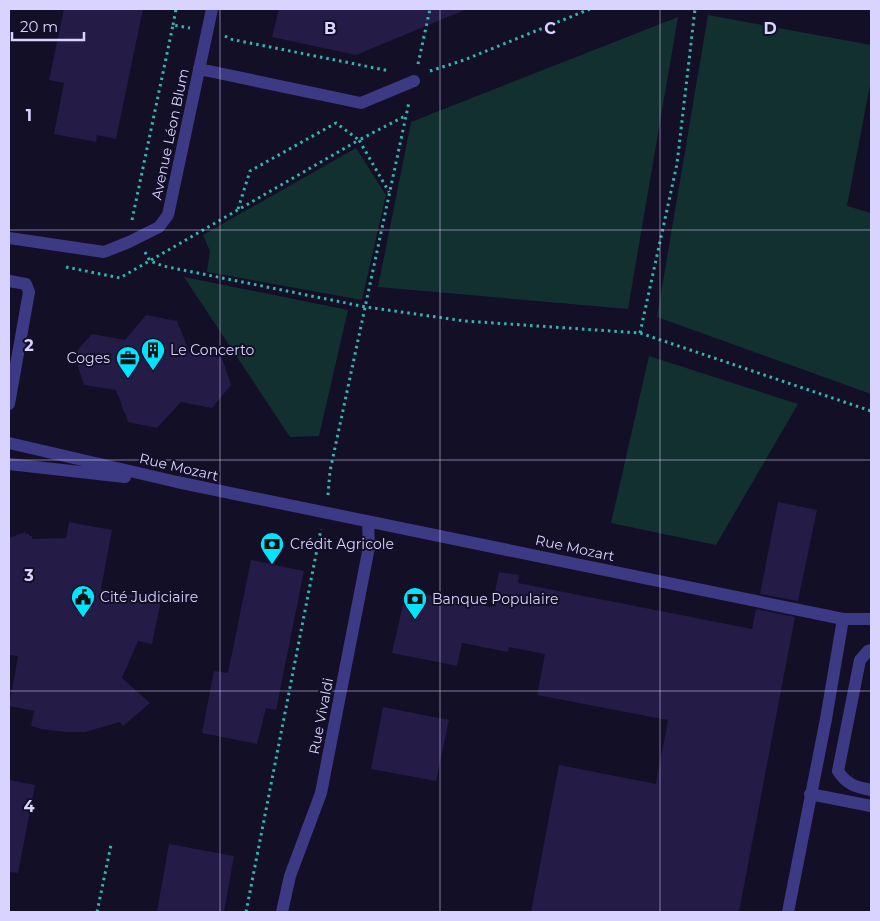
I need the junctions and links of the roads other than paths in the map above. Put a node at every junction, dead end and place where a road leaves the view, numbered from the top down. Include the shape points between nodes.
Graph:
1 (212, 9) edge
2 (199, 69) junction
3 (419, 77) road end
4 (9, 238) edge
5 (9, 281) edge
6 (9, 404) edge
7 (9, 443) edge
8 (9, 464) edge
9 (177, 482) junction
10 (368, 521) junction
11 (844, 619) junction
12 (871, 619) edge
13 (871, 650) edge
14 (871, 790) edge
15 (810, 794) junction
16 (871, 806) edge
17 (282, 912) edge
18 (788, 912) edge

1 - 2 street, Avenue Léon Blum
2 - 3 street via 361,103
2 - 4 street, Avenue Léon Blum via 168,215 159,227 104,252
5 - 6 street via 26,284 30,292
7 - 9 street, Rue Mozart
8 - 9 street
9 - 10 street, Rue Mozart
10 - 11 street, Rue Mozart
10 - 17 street, Rue Vivaldi via 369,547 322,793 290,876
11 - 12 street, Rue Mozart
11 - 15 street
13 - 14 street via 860,660 838,771 851,786
15 - 16 street
15 - 18 street

